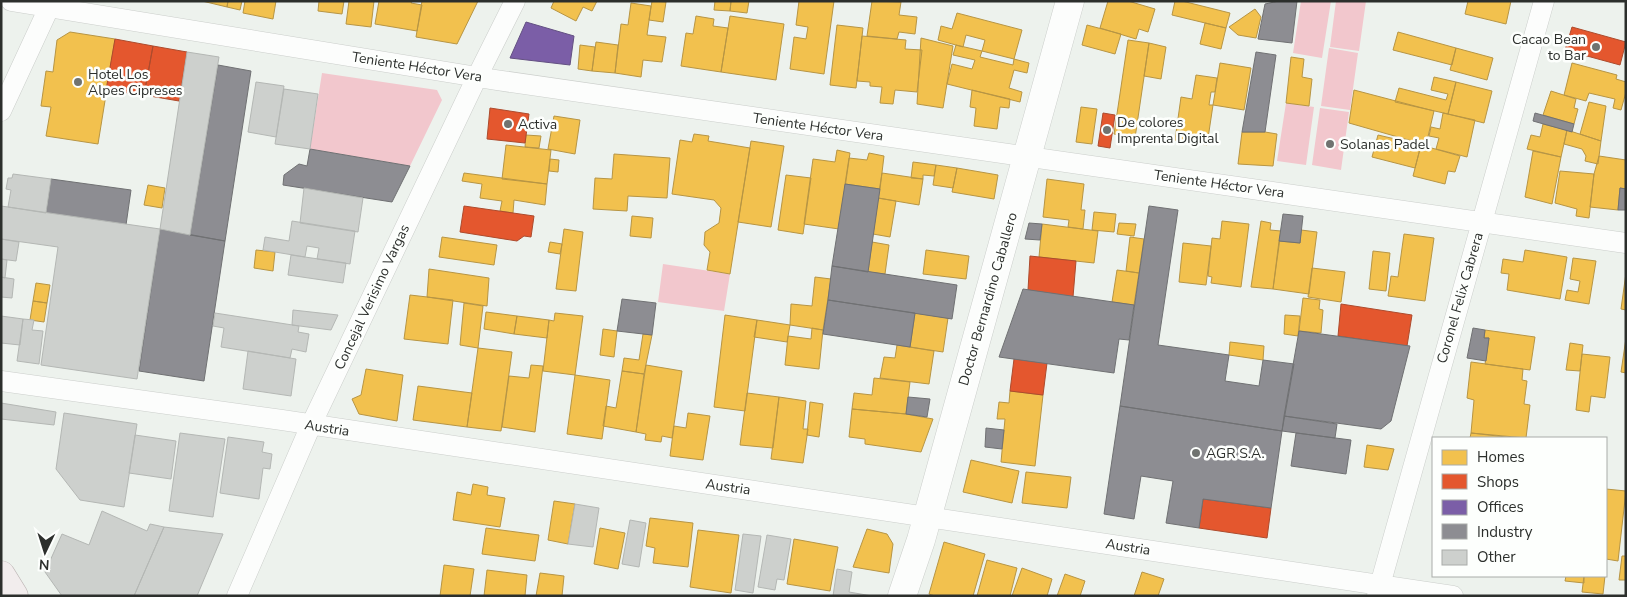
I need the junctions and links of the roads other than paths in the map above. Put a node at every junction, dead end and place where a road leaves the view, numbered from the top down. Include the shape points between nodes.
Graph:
1 (11, 1) edge
2 (515, 1) edge
3 (1070, 1) edge
4 (1544, 1) edge
5 (51, 5) edge
6 (477, 77) junction
7 (1, 111) edge
8 (1028, 157) junction
9 (1482, 222) junction
10 (1626, 243) edge
11 (1, 381) edge
12 (311, 425) junction
13 (928, 516) junction
14 (1, 575) edge
15 (1378, 590) edge
16 (14, 596) edge
17 (237, 596) edge
18 (902, 596) edge
19 (1453, 596) edge

1 - 5 street, Teniente Héctor Vera
2 - 6 street, Concejal Verisimo Vargas
3 - 8 street, Doctor Bernardino Caballero
4 - 9 street, Coronel Felix Cabrera
5 - 6 street, Teniente Héctor Vera
5 - 7 street
6 - 8 street, Teniente Héctor Vera
6 - 12 street, Concejal Verisimo Vargas
8 - 9 street, Teniente Héctor Vera
8 - 13 street, Doctor Bernardino Caballero
9 - 10 street, Teniente Héctor Vera
9 - 15 street, Coronel Felix Cabrera
11 - 12 street, Austria
12 - 13 street, Austria
12 - 17 street, Concejal Verisimo Vargas
13 - 15 street, Austria
13 - 18 street, Doctor Bernardino Caballero
14 - 16 main road
15 - 19 street, Austria

